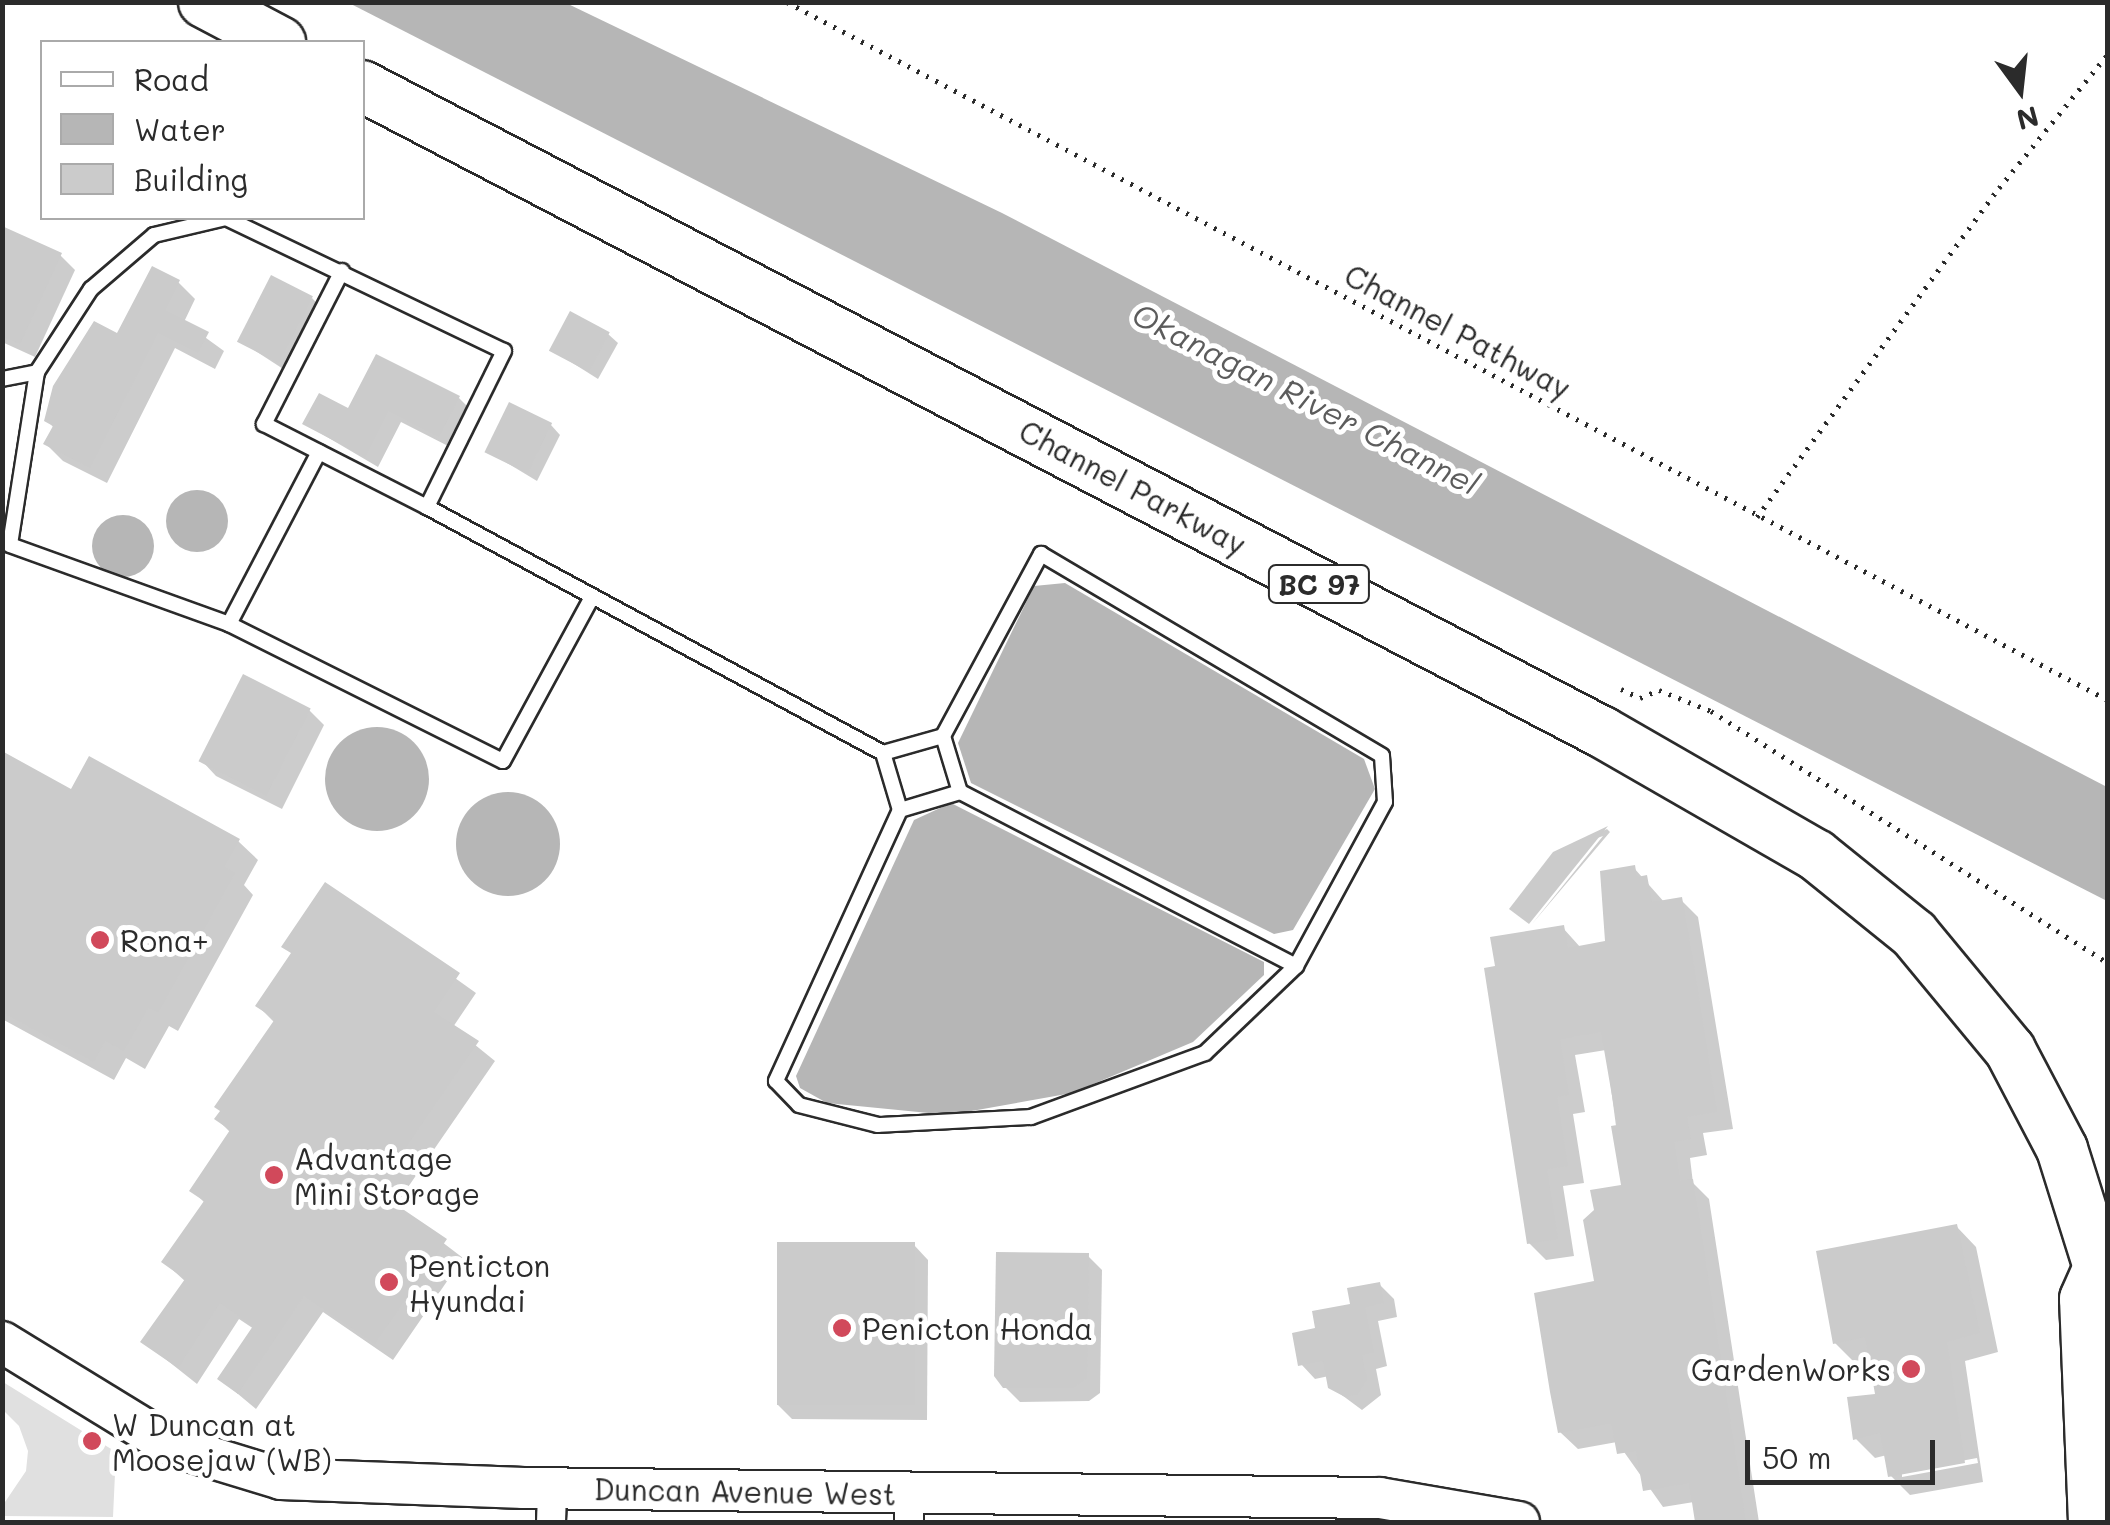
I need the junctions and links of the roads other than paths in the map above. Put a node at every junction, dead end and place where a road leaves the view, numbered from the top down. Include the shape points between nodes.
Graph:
1 (204, 2) edge
2 (276, 40) edge
3 (365, 88) edge
4 (237, 220) edge
5 (245, 220) edge
6 (342, 271) junction
7 (37, 372) junction
8 (2, 379) edge
9 (319, 452) junction
10 (427, 507) junction
11 (592, 597) junction
12 (230, 624) junction
13 (944, 736) junction
14 (883, 753) junction
15 (960, 792) junction
16 (900, 810) junction
17 (1296, 966) junction
18 (2103, 1271) edge
19 (2, 1342) edge
20 (552, 1506) edge
21 (909, 1508) edge
22 (1519, 1522) edge
23 (2094, 1522) edge

1 - 2 highway
3 - 18 highway, Channel Parkway / BC 97 via 1602,732 1816,855 1914,934 2010,1050 2062,1149
4 - 7 lane via 154,234 117,261
5 - 6 lane
6 - 9 lane via 264,424
6 - 10 lane via 504,351
7 - 8 lane
7 - 12 lane via 10,545
9 - 10 lane
9 - 12 lane
10 - 11 lane
11 - 12 lane via 503,761
11 - 14 lane
13 - 14 lane
13 - 15 lane
13 - 17 lane via 1042,554 1382,756 1386,802
14 - 16 lane
15 - 16 lane
15 - 17 lane
16 - 17 lane via 776,1081 799,1105 878,1125 1031,1117 1205,1053
18 - 23 highway, Channel Parkway / BC 97 via 2084,1299
19 - 20 street, Duncan Avenue West via 121,1418 222,1466
20 - 21 street, Duncan Avenue West
21 - 22 street, Duncan Avenue West via 1380,1498

